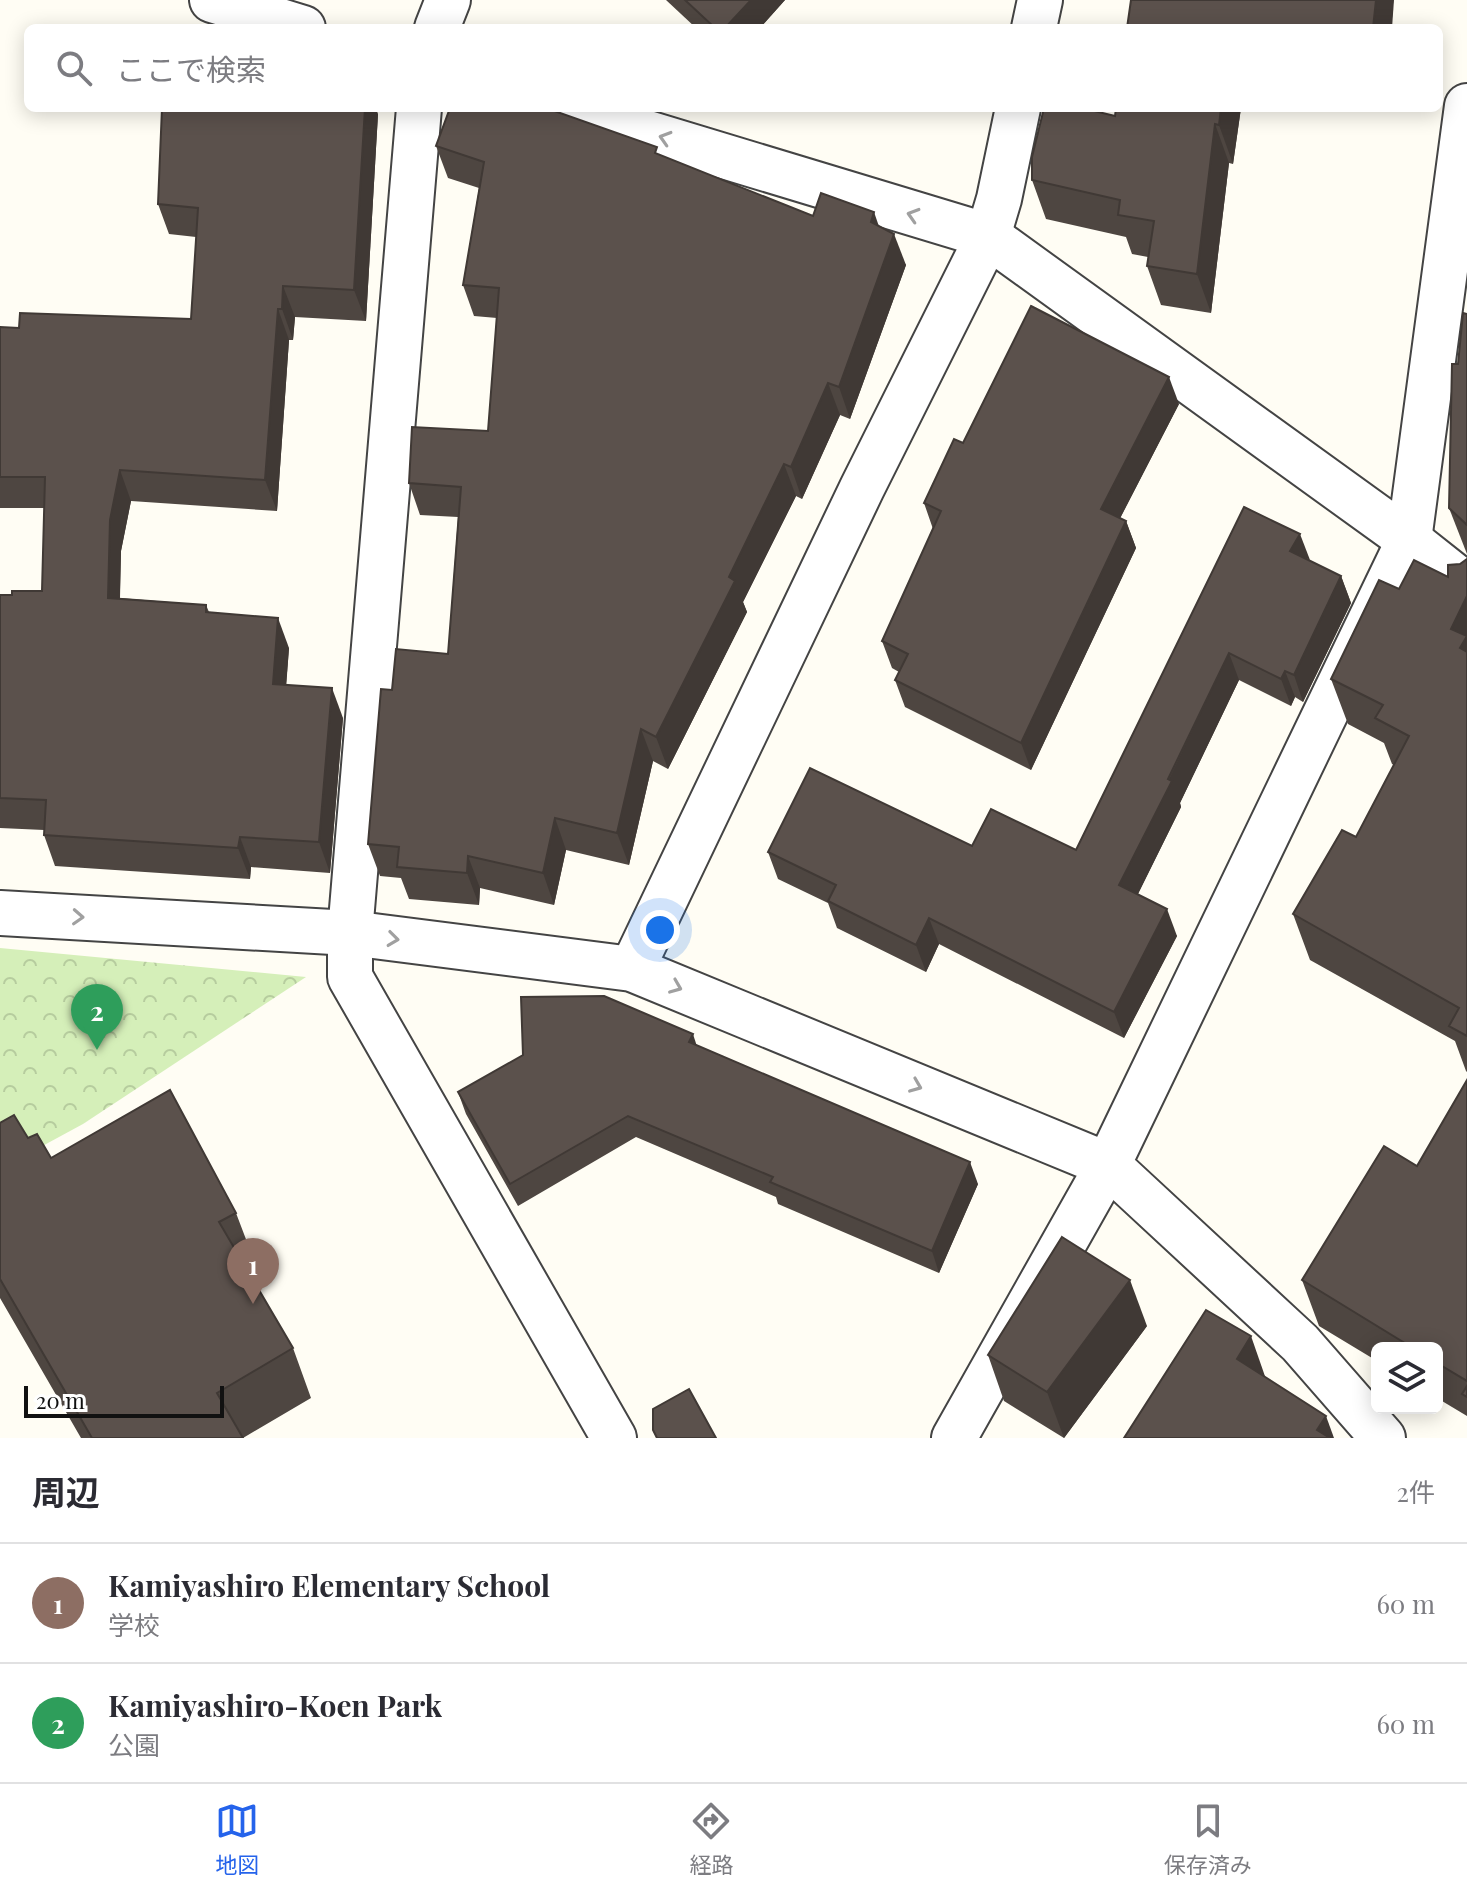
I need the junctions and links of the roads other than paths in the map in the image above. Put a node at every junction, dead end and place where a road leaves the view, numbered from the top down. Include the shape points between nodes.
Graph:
1 (212, 0) edge
2 (448, 0) edge
3 (1040, 0) edge
4 (290, 24) edge
5 (439, 24) edge
6 (1035, 24) edge
7 (1467, 106) edge
8 (419, 112) edge
9 (578, 112) edge
10 (1017, 112) edge
11 (988, 236) junction
12 (1409, 540) junction
13 (1467, 586) edge
14 (0, 913) edge
15 (350, 933) junction
16 (632, 969) junction
17 (1108, 1165) junction
18 (614, 1438) edge
19 (954, 1438) edge
20 (1383, 1438) edge

1 - 4 street
2 - 5 street
3 - 6 street
7 - 12 street
8 - 15 street
11 -> 9 street
10 - 11 street
11 - 12 street
11 - 16 street
12 - 13 street
12 - 17 street
14 -> 15 street
15 -> 16 street
15 - 18 street via 350,977
16 -> 17 street
17 - 19 street
17 - 20 street via 1300,1343

